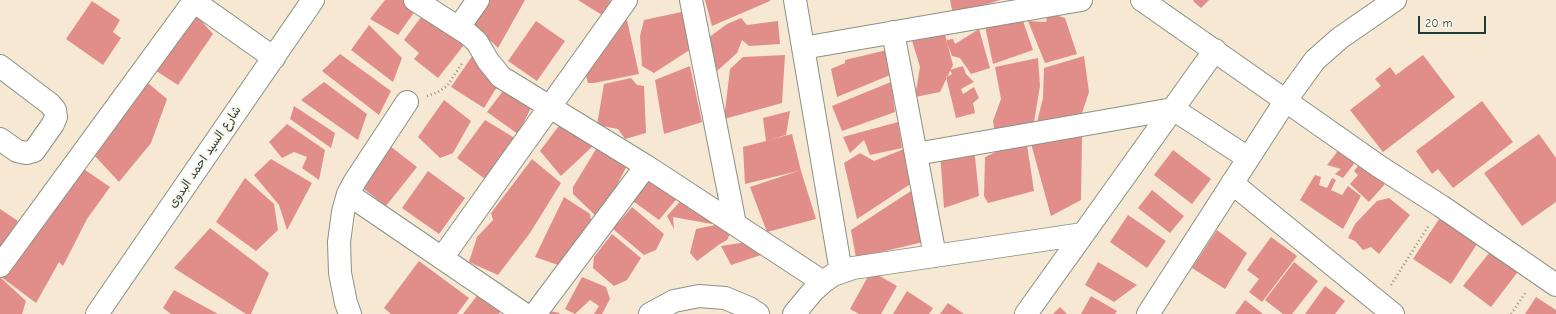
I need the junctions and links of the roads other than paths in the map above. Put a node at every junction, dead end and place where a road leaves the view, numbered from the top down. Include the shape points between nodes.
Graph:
1 (193, 0) edge
2 (313, 0) edge
3 (415, 0) edge
4 (478, 0) edge
5 (626, 0) edge
6 (691, 0) edge
7 (796, 0) edge
8 (1081, 0) edge
9 (1142, 0) edge
10 (1395, 0) edge
11 (459, 27) junction
12 (893, 32) junction
13 (803, 48) junction
14 (1215, 50) junction
15 (274, 58) junction
16 (0, 66) edge
17 (1286, 100) junction
18 (407, 102) road end
19 (550, 107) junction
20 (1173, 109) junction
21 (0, 139) edge
22 (916, 154) junction
23 (1248, 158) junction
24 (646, 166) junction
25 (1232, 183) junction
26 (348, 194) junction
27 (735, 224) junction
28 (1083, 234) junction
29 (935, 256) junction
30 (442, 258) junction
31 (0, 266) edge
32 (832, 277) junction
33 (1548, 279) edge
34 (1385, 310) edge
35 (97, 314) edge
36 (350, 314) edge
37 (524, 314) edge
38 (535, 314) edge
39 (650, 314) edge
40 (758, 314) edge
41 (794, 314) edge
42 (1026, 314) edge
43 (1148, 314) edge

1 - 15 street
1 - 31 street
2 - 15 street, شارع السيد احمد البدوى
3 - 11 street
4 - 11 street
5 - 19 street
6 - 27 street
7 - 13 street
8 - 12 street
9 - 14 street
10 - 17 street via 1340,38 1315,60
11 - 19 street via 477,42 501,76
12 - 13 street
12 - 22 street
13 - 32 street
14 - 17 street
14 - 20 street
15 - 35 street, شارع السيد احمد البدوى
16 - 21 street via 50,104 55,110 56,117 34,150 26,153 17,151
17 - 23 street
17 - 33 street via 1380,167
18 - 26 street
19 - 24 street
19 - 30 street
20 - 22 street
20 - 23 street
20 - 28 street
22 - 29 street
23 - 25 street
24 - 27 street
24 - 38 street
25 - 34 street
25 - 43 street
26 - 30 street
26 - 36 street via 339,242 340,273
27 - 32 street
28 - 29 street
28 - 42 street
29 - 32 street via 853,268
30 - 37 street
32 - 41 street via 813,291
39 - 40 street via 674,301 699,296 725,298

